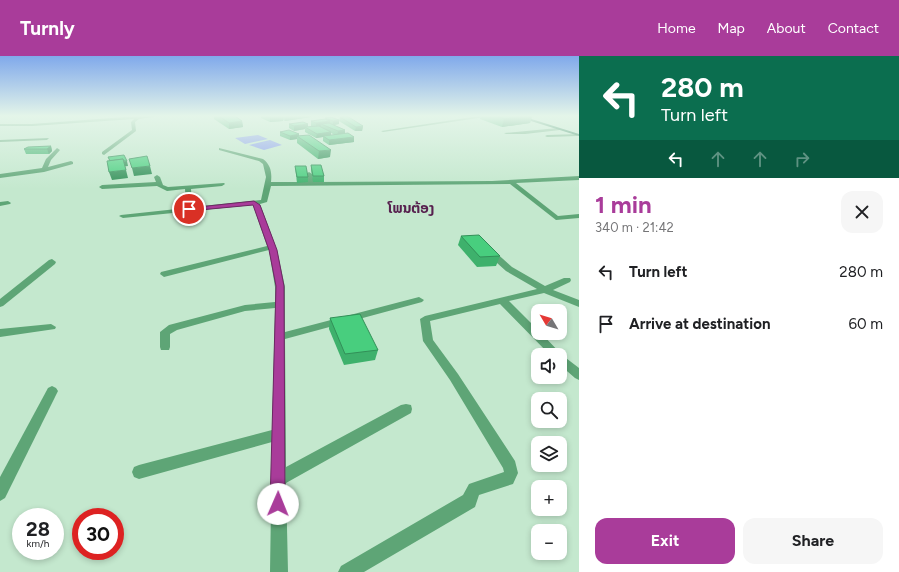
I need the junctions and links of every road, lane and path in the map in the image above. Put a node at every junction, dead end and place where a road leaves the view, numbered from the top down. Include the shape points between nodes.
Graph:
1 (22, 140) edge
2 (121, 140) edge
3 (0, 141) edge
4 (221, 149) dead end
5 (57, 150) dead end
6 (104, 153) dead end
7 (72, 162) dead end
8 (44, 170) junction
9 (309, 174) edge
10 (0, 176) edge
11 (157, 177) dead end
12 (484, 178) dead end
13 (579, 178) edge
14 (492, 183) junction
15 (512, 183) junction
16 (159, 184) junction
17 (222, 184) dead end
18 (268, 184) junction
19 (311, 184) junction
20 (102, 187) dead end
21 (188, 187) junction
22 (8, 203) dead end
23 (0, 204) edge
24 (256, 204) junction
25 (189, 209) junction
26 (123, 216) dead end
27 (579, 216) edge
28 (272, 247) junction
29 (485, 247) edge
30 (52, 262) dead end
31 (164, 274) dead end
32 (567, 280) dead end
33 (544, 290) junction
34 (419, 300) dead end
35 (503, 301) junction
36 (0, 304) edge
37 (280, 304) junction
38 (579, 304) edge
39 (50, 327) dead end
40 (0, 333) edge
41 (280, 337) junction
42 (165, 347) dead end
43 (550, 348) edge
44 (567, 364) edge
45 (579, 375) edge
46 (52, 391) dead end
47 (406, 409) dead end
48 (279, 434) junction
49 (139, 472) dead end
50 (278, 479) junction
51 (0, 493) edge
52 (280, 572) edge
53 (347, 572) edge

1 - 3 street
2 - 6 street
4 - 18 street via 263,161 268,169
5 - 8 street via 48,160
7 - 8 street
8 - 10 street
9 - 19 street
11 - 16 street
12 - 14 street
13 - 15 street
14 - 15 street
14 - 19 street
15 - 27 street via 556,218
16 - 20 street
16 - 21 street via 167,189
17 - 21 street
18 - 19 street
18 - 24 street via 264,202
21 - 25 street
22 - 23 street
24 - 25 street
24 - 28 street
25 - 26 street
28 - 31 street
28 - 37 street via 280,286
29 - 33 street via 498,262
30 - 36 street
32 - 33 street
33 - 35 street
33 - 38 street
34 - 41 street
35 - 43 street
35 - 53 street via 425,319 428,341 454,377 511,470 508,479 474,489 468,501
37 - 41 street
37 - 42 street via 245,308 168,329 165,332
39 - 40 street
41 - 48 street
44 - 45 street
46 - 51 street
47 - 50 street
48 - 49 street
48 - 50 street
50 - 52 street

